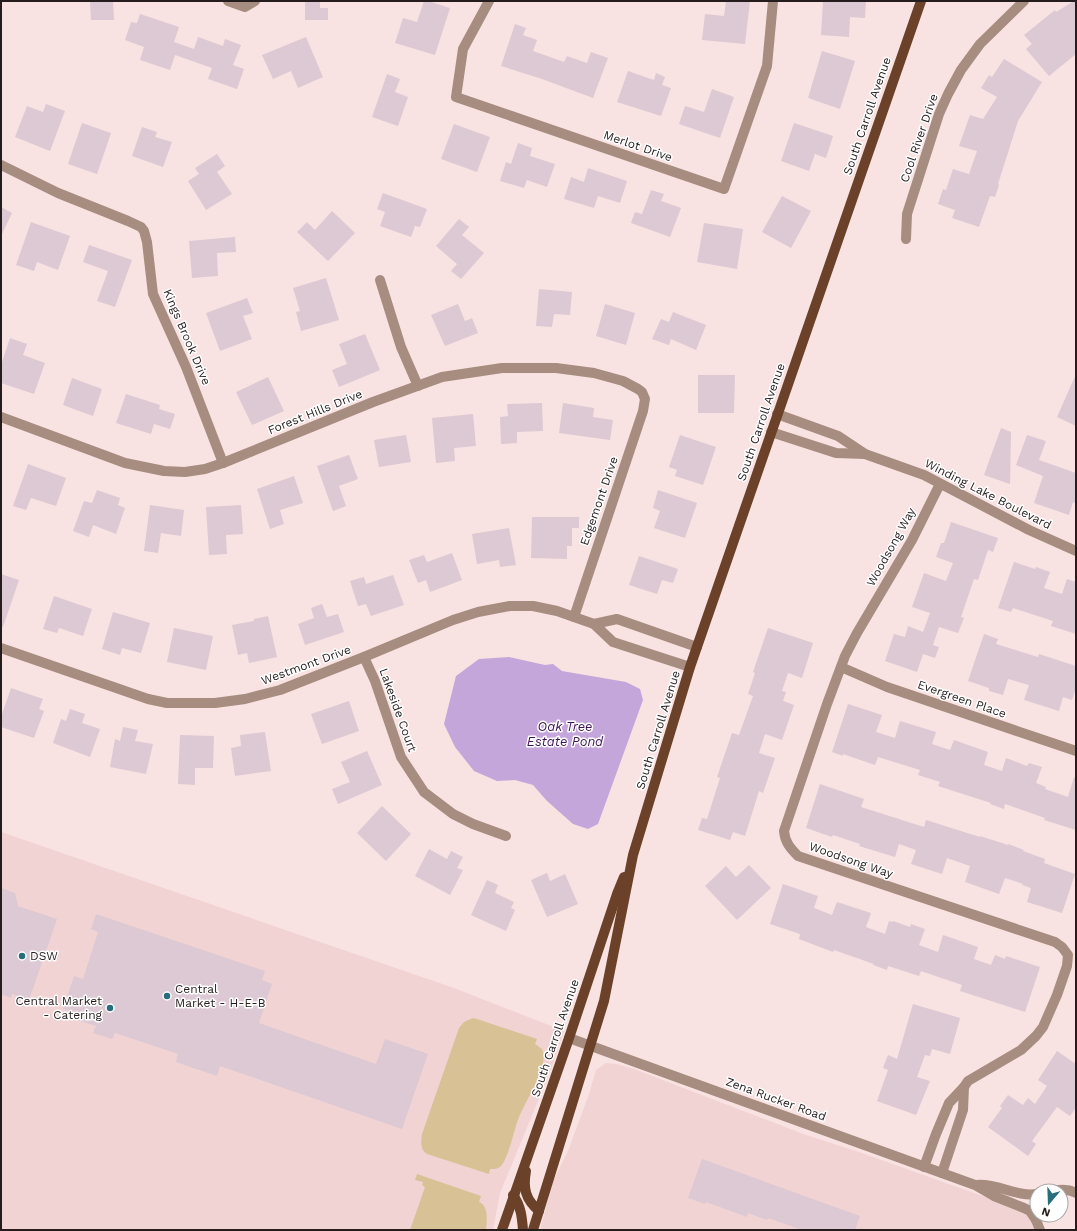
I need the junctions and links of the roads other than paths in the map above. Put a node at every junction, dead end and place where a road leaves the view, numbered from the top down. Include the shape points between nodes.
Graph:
1 (228, 1) edge
2 (255, 1) edge
3 (489, 1) edge
4 (773, 1) edge
5 (921, 1) edge
6 (1023, 2) edge
7 (1, 165) edge
8 (906, 240) dead end
9 (380, 280) dead end
10 (418, 386) junction
11 (642, 392) joint
12 (777, 414) junction
13 (1, 417) edge
14 (771, 432) junction
15 (865, 454) junction
16 (223, 463) junction
17 (940, 484) junction
18 (1076, 551) edge
19 (574, 617) junction
20 (594, 624) junction
21 (697, 647) junction
22 (1, 648) edge
23 (364, 657) junction
24 (690, 667) junction
25 (841, 667) junction
26 (1076, 751) edge
27 (506, 836) dead end
28 (634, 855) junction
29 (569, 1038) junction
30 (589, 1046) junction
31 (964, 1087) junction
32 (536, 1130) junction
33 (924, 1167) junction
34 (942, 1173) junction
35 (975, 1185) junction
36 (513, 1195) junction
37 (1029, 1195) edge
38 (539, 1211) junction
39 (1038, 1225) edge
40 (502, 1230) edge
41 (523, 1230) edge
42 (533, 1230) edge

1 - 2 street via 245,7
3 - 4 street, Merlot Drive via 463,49 456,97 724,189 766,66
5 - 12 main road, South Carroll Avenue
6 - 8 street, Cool River Drive via 980,44 948,94 907,214
7 - 16 street, Kings Brook Drive via 58,194 128,221 144,231 153,294 186,367
9 - 10 street via 401,347
10 - 11 street, Forest Hills Drive via 442,377 502,368 556,368 594,373 623,381
10 - 16 street, Forest Hills Drive
11 - 19 street, Edgemont Drive via 645,399 643,411
12 - 14 main road, South Carroll Avenue
12 - 15 street, Winding Lake Boulevard via 838,436
13 - 16 street, Forest Hills Drive via 125,463 164,472 205,469
14 - 15 street, Winding Lake Boulevard via 836,453
14 - 21 main road, South Carroll Avenue
15 - 17 street, Winding Lake Boulevard via 924,475
17 - 18 street, Winding Lake Boulevard via 1051,541
17 - 25 street, Woodsong Way via 912,540 857,633
19 - 20 street, Westmont Drive
19 - 23 street, Westmont Drive via 533,606 510,606 478,612
20 - 21 street via 617,619
20 - 24 street, Westmont Drive via 613,642
21 - 24 main road, South Carroll Avenue
22 - 23 street, Westmont Drive via 148,699 168,703 215,703 280,690
23 - 27 street, Lakeside Court via 401,757 424,792 453,814
24 - 28 main road, South Carroll Avenue
25 - 26 street, Evergreen Place via 887,687
25 - 31 street, Woodsong Way via 784,831 790,849 798,856 1055,942 1068,955 1057,996 1043,1027 1036,1036 1021,1050 968,1080
28 - 29 main road, South Carroll Avenue via 617,894
28 - 30 main road, South Carroll Avenue via 604,1001
29 - 30 street, Zena Rucker Road
29 - 32 main road, South Carroll Avenue
30 - 33 street, Zena Rucker Road
30 - 38 main road, South Carroll Avenue
31 - 33 street, Woodsong Way via 949,1103
31 - 34 street via 963,1110
32 - 36 main road, South Carroll Avenue
32 - 38 main road via 525,1181 526,1194
33 - 34 street, Zena Rucker Road
34 - 35 street, Zena Rucker Road
35 - 37 street, Zena Rucker Road via 985,1184
35 - 39 street, Zena Rucker Road via 1024,1208 1030,1212
36 - 40 main road, South Carroll Avenue
36 - 41 main road via 520,1208
38 - 42 main road, South Carroll Avenue

